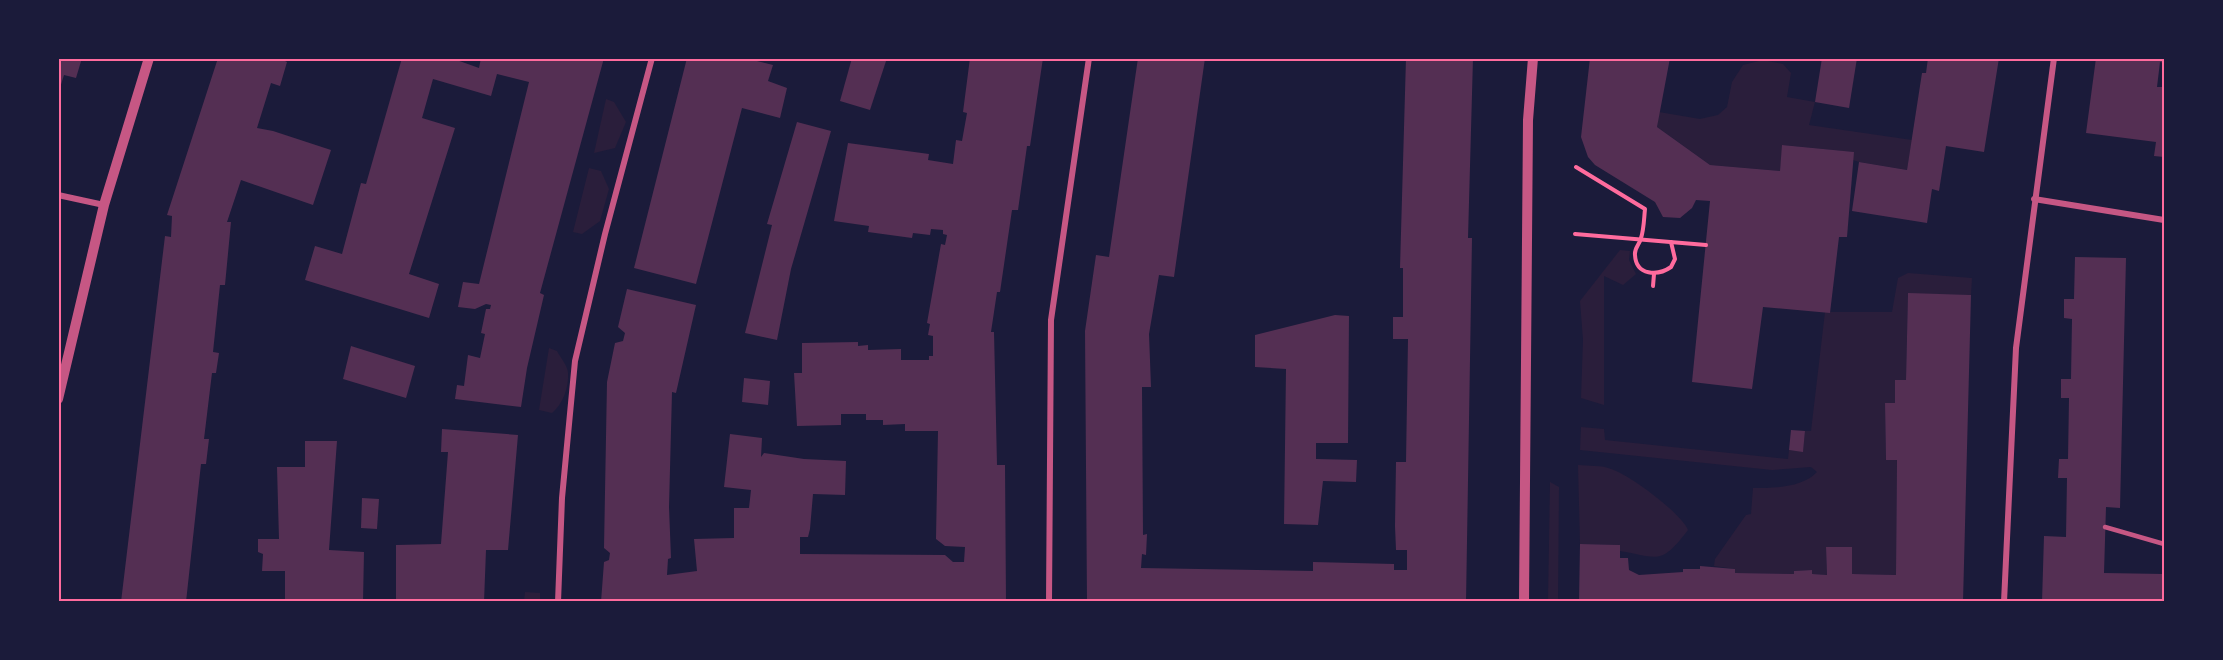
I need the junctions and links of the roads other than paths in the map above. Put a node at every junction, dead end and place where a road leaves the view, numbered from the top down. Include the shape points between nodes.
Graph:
1 (149, 58) edge
2 (652, 58) edge
3 (1089, 58) edge
4 (1533, 58) edge
5 (2054, 58) edge
6 (58, 195) edge
7 (2034, 199) junction
8 (104, 204) junction
9 (2164, 220) edge
10 (58, 399) edge
11 (2105, 527) dead end
12 (2164, 544) edge
13 (558, 602) edge
14 (1048, 602) edge
15 (1524, 602) edge
16 (2004, 602) edge

1 - 8 street
2 - 13 street via 575,361 562,498
3 - 14 street via 1051,320
4 - 15 street via 1528,120
5 - 7 street
6 - 8 street
7 - 9 street
7 - 16 street via 2016,348
8 - 10 street
11 - 12 lane

